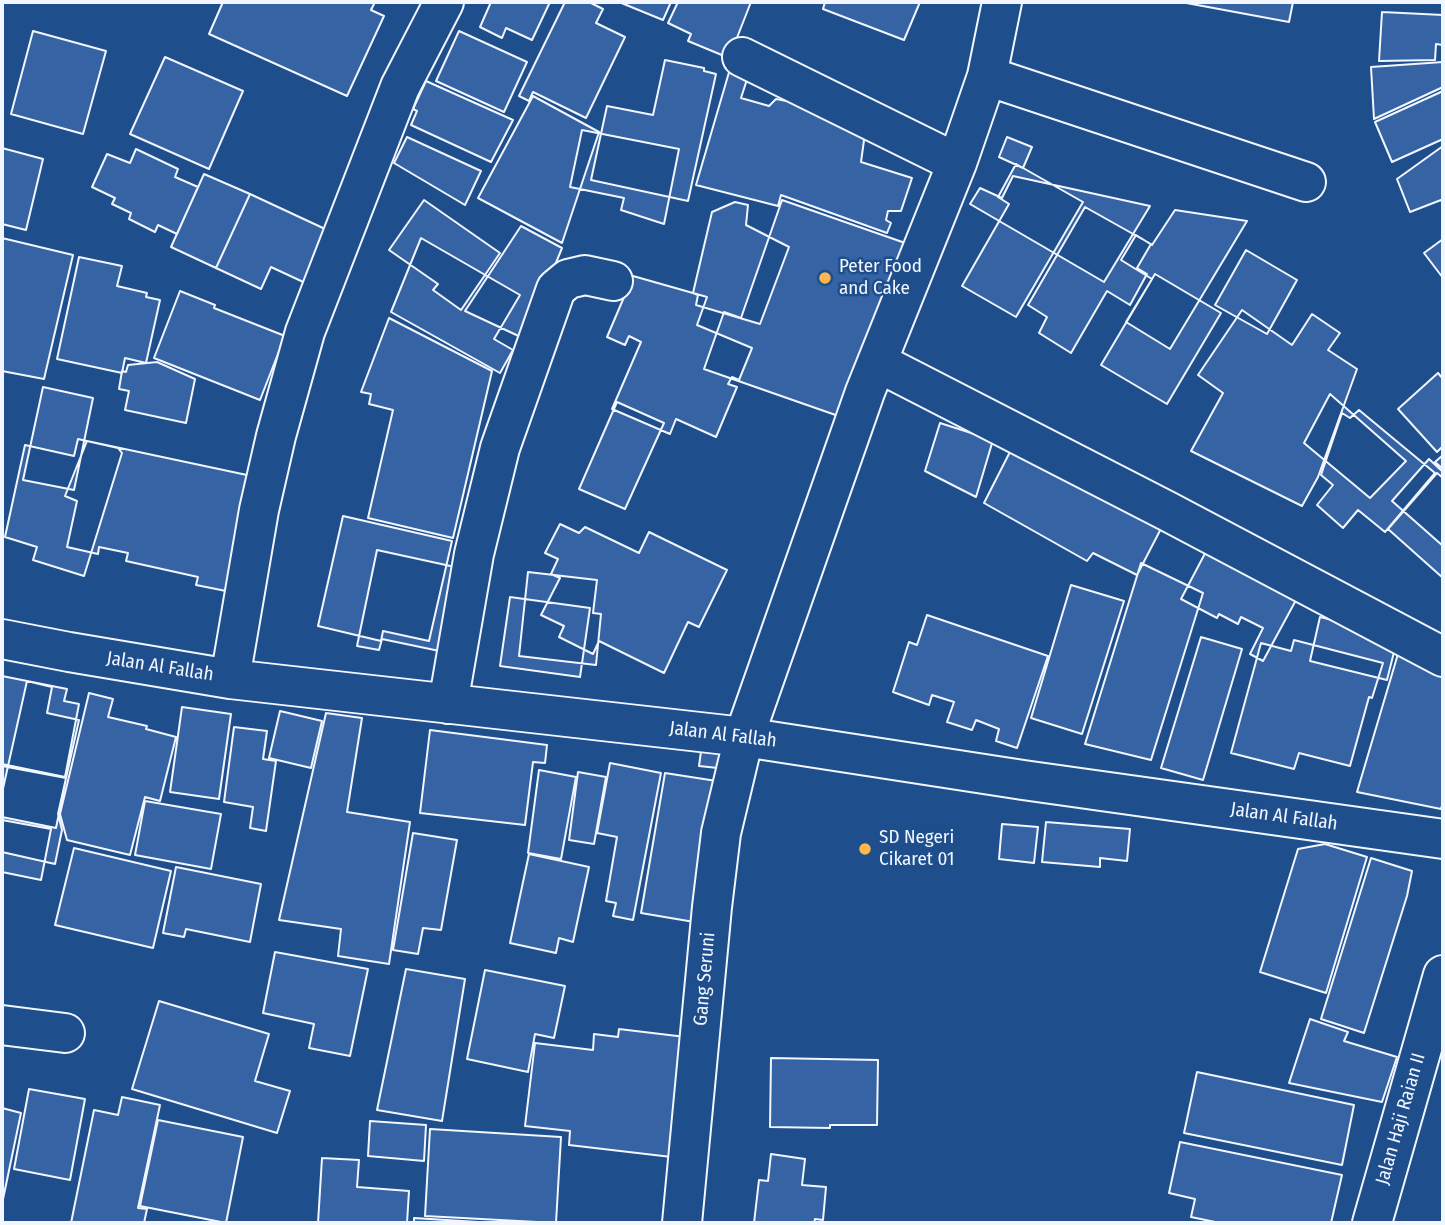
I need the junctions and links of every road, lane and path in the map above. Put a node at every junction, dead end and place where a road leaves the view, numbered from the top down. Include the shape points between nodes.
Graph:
1 (444, 2) edge
2 (1002, 2) edge
3 (742, 57) dead end
4 (987, 76) junction
5 (957, 163) junction
6 (1306, 182) dead end
7 (613, 281) dead end
8 (877, 362) junction
9 (2, 639) edge
10 (1443, 657) edge
11 (230, 679) junction
12 (448, 704) junction
13 (744, 737) junction
14 (1443, 839) edge
15 (1443, 975) edge
16 (2, 1025) edge
17 (65, 1032) dead end
18 (682, 1223) edge
19 (1372, 1223) edge

1 - 11 street via 400,87 305,332 259,510
2 - 4 street, Gang Seruni
3 - 5 street
4 - 5 street, Gang Seruni
4 - 6 street
5 - 8 street, Gang Seruni
7 - 12 street via 584,275 568,279 556,289 500,448 474,554
8 - 10 street
8 - 13 street, Gang Seruni
9 - 11 street, Jalan Al Fallah
11 - 12 street, Jalan Al Fallah
12 - 13 street, Jalan Al Fallah
13 - 14 street, Jalan Al Fallah
13 - 18 street, Gang Seruni via 721,832
15 - 19 street, Jalan Haji Raian II
16 - 17 street

